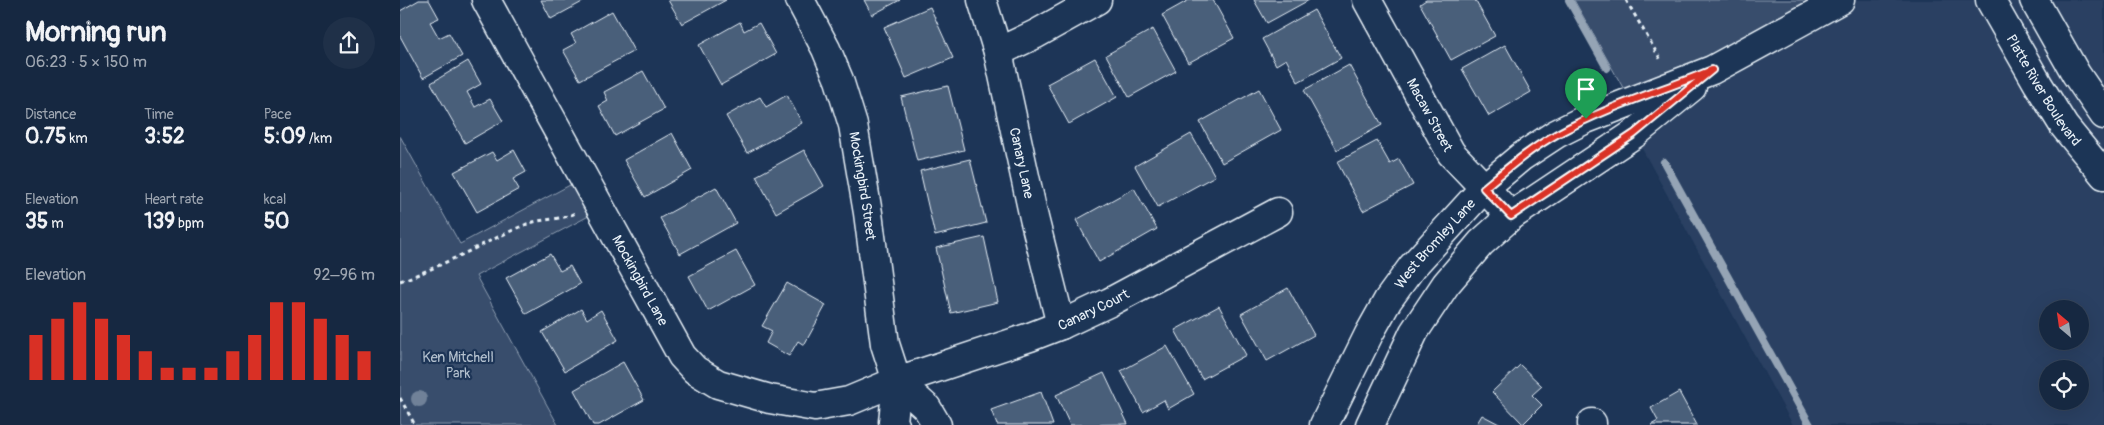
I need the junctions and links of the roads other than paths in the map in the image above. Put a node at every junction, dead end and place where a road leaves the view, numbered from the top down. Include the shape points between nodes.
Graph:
1 (486, 0) edge
2 (800, 0) edge
3 (982, 0) edge
4 (1097, 0) edge
5 (1367, 0) edge
6 (1840, 0) edge
7 (1990, 0) edge
8 (2034, 0) edge
9 (998, 52) junction
10 (1712, 70) junction
11 (2104, 115) edge
12 (2104, 175) edge
13 (1484, 188) junction
14 (1278, 212) dead end
15 (1511, 216) junction
16 (1062, 325) junction
17 (897, 381) junction
18 (895, 425) edge
19 (937, 425) edge
20 (1324, 425) edge
21 (1370, 425) edge

1 - 17 street, Mockingbird Lane via 671,338 682,356 705,378 770,399 815,407 849,401
2 - 17 street, Mockingbird Street via 826,49 853,125 885,344
3 - 9 street, Canary Lane
4 - 9 street
5 - 13 street, Macaw Street via 1451,152
6 - 10 street, West Bromley Lane
7 - 12 street, Platte River Boulevard via 2064,126
8 - 11 street via 2076,74
9 - 16 street, Canary Lane via 1034,218
10 - 13 street, West Bromley Lane via 1556,134 1520,157
10 - 15 street, West Bromley Lane via 1634,134
13 - 15 street, Macaw Street
13 - 20 street, West Bromley Lane via 1412,267 1388,300
14 - 16 street, Canary Court
15 - 21 street, West Bromley Lane via 1446,284 1414,332
16 - 17 street, Canary Court
17 - 18 street, Mockingbird Street
17 - 19 street via 927,408

